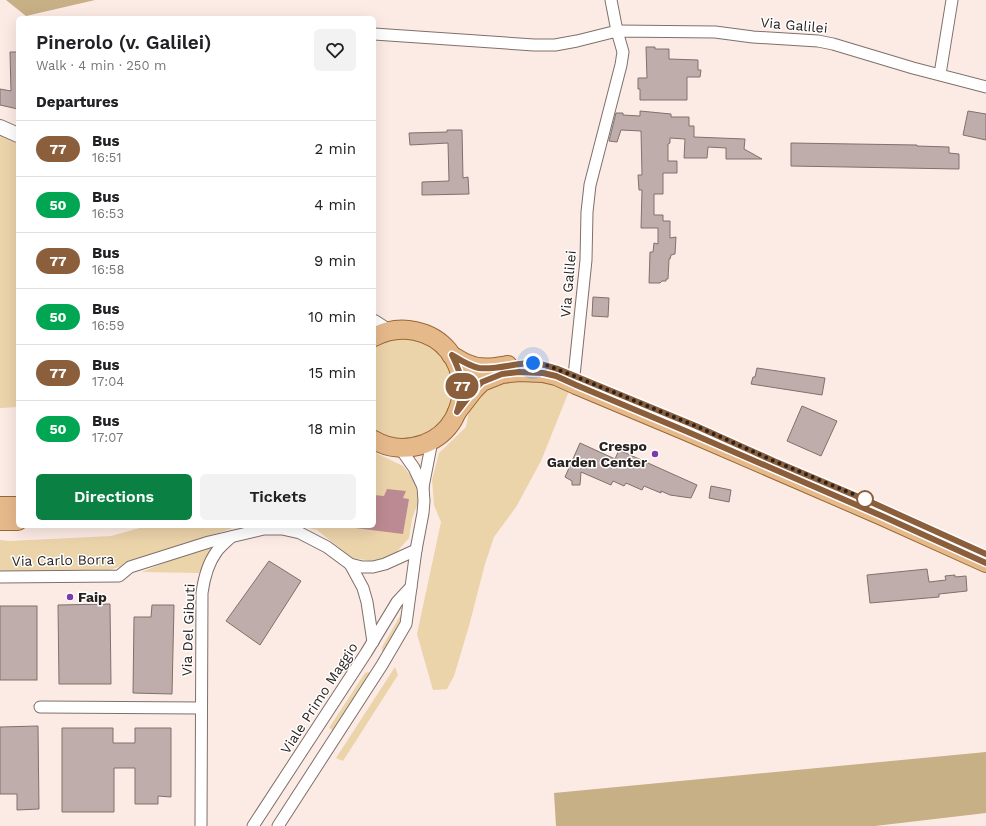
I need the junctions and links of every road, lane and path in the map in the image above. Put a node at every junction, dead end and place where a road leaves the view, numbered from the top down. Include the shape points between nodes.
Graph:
1 (611, 0) edge
2 (952, 0) edge
3 (617, 31) junction
4 (376, 34) edge
5 (940, 74) junction
6 (986, 87) edge
7 (379, 330) edge
8 (452, 355) junction
9 (574, 376) junction
10 (457, 412) junction
11 (376, 441) edge
12 (432, 441) junction
13 (400, 448) junction
14 (422, 487) junction
15 (0, 506) edge
16 (16, 506) edge
17 (0, 521) edge
18 (16, 521) edge
19 (231, 537) junction
20 (416, 550) junction
21 (986, 554) edge
22 (986, 563) edge
23 (350, 564) junction
24 (0, 577) edge
25 (411, 587) junction
26 (373, 642) junction
27 (366, 653) junction
28 (382, 664) junction
29 (40, 707) dead end
30 (201, 708) junction
31 (201, 826) edge
32 (253, 826) edge
33 (278, 826) edge

1 - 3 street, Via Galilei
2 - 5 street
3 - 4 street, Via Galilei via 577,41 534,45
3 - 5 street, Via Galilei via 715,32 818,41
3 - 9 street, Via Galilei via 623,52 590,184 586,260
5 - 6 street, Via Galilei
7 - 8 main road via 424,333 439,342
8 - 9 main road via 478,368 533,363 546,365
8 - 10 main road via 459,369 462,384
9 - 21 main road via 696,426
10 - 12 main road via 451,424
10 - 22 main road via 482,382 502,374 519,372 556,376
11 - 13 main road
12 - 13 main road via 417,447
12 - 14 street
13 - 14 street via 414,468
14 - 20 street via 423,513
15 - 16 main road
17 - 18 main road
19 - 23 street, Via Carlo Borra via 264,529 288,530 300,533 327,547
19 - 24 street, Via Carlo Borra via 130,567 119,576
19 - 30 street, Via Del Gibuti via 217,551 204,580
20 - 23 street, Via Carlo Borra via 373,567
20 - 25 street
23 - 26 street, Via Carlo Borra via 363,588
25 - 26 street, Viale Primo Maggio via 397,602
25 - 28 street via 406,624
26 - 27 street, Viale Primo Maggio
27 - 28 street
27 - 32 street, Viale Primo Maggio
28 - 33 street
29 - 30 street
30 - 31 street, Via Del Gibuti

